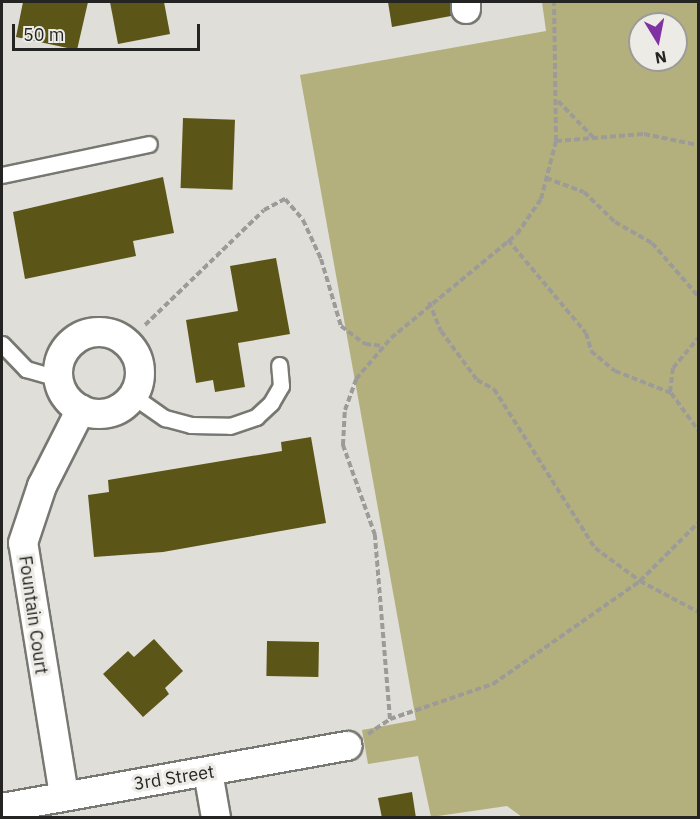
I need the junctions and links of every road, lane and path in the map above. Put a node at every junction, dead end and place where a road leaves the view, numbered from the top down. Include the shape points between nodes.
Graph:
1 (554, 2) edge
2 (557, 100) junction
3 (595, 138) junction
4 (556, 141) junction
5 (148, 144) dead end
6 (699, 145) edge
7 (2, 175) edge
8 (546, 178) junction
9 (508, 240) junction
10 (699, 296) edge
11 (429, 302) junction
12 (145, 325) dead end
13 (699, 338) edge
14 (2, 344) edge
15 (384, 346) junction
16 (279, 364) dead end
17 (58, 378) junction
18 (671, 393) junction
19 (133, 396) junction
20 (81, 409) junction
21 (699, 430) edge
22 (699, 523) edge
23 (640, 581) junction
24 (699, 612) edge
25 (390, 719) junction
26 (346, 746) joint
27 (208, 772) junction
28 (64, 795) junction
29 (2, 808) edge
30 (216, 818) edge

1 - 2 path
2 - 3 path
2 - 4 path
3 - 4 path
3 - 6 path via 644,134
4 - 8 path
5 - 7 lane
8 - 9 path via 541,199
8 - 10 path via 584,192 615,222 652,243
9 - 11 path
9 - 18 path via 586,333 591,351 615,371
11 - 15 path
11 - 23 path via 441,331 477,380 494,389 596,548
12 - 15 path via 264,210 285,199 303,220 321,259 341,327 365,344
13 - 18 path via 673,368
14 - 17 lane via 26,369
15 - 25 path via 356,379 345,410 343,445 375,535
16 - 19 lane via 281,386 272,403 256,417 230,426 191,425 165,418
17 - 19 street via 59,364 73,341 97,332 110,333 138,359
17 - 20 street via 71,403
18 - 21 path
19 - 20 street via 111,412
20 - 28 street, Fountain Court via 42,486 23,543
22 - 23 path
23 - 24 path
23 - 25 path via 493,684
25 - 26 path
26 - 27 street, 3rd Street
27 - 28 street, 3rd Street
27 - 30 street
28 - 29 street, 3rd Street

